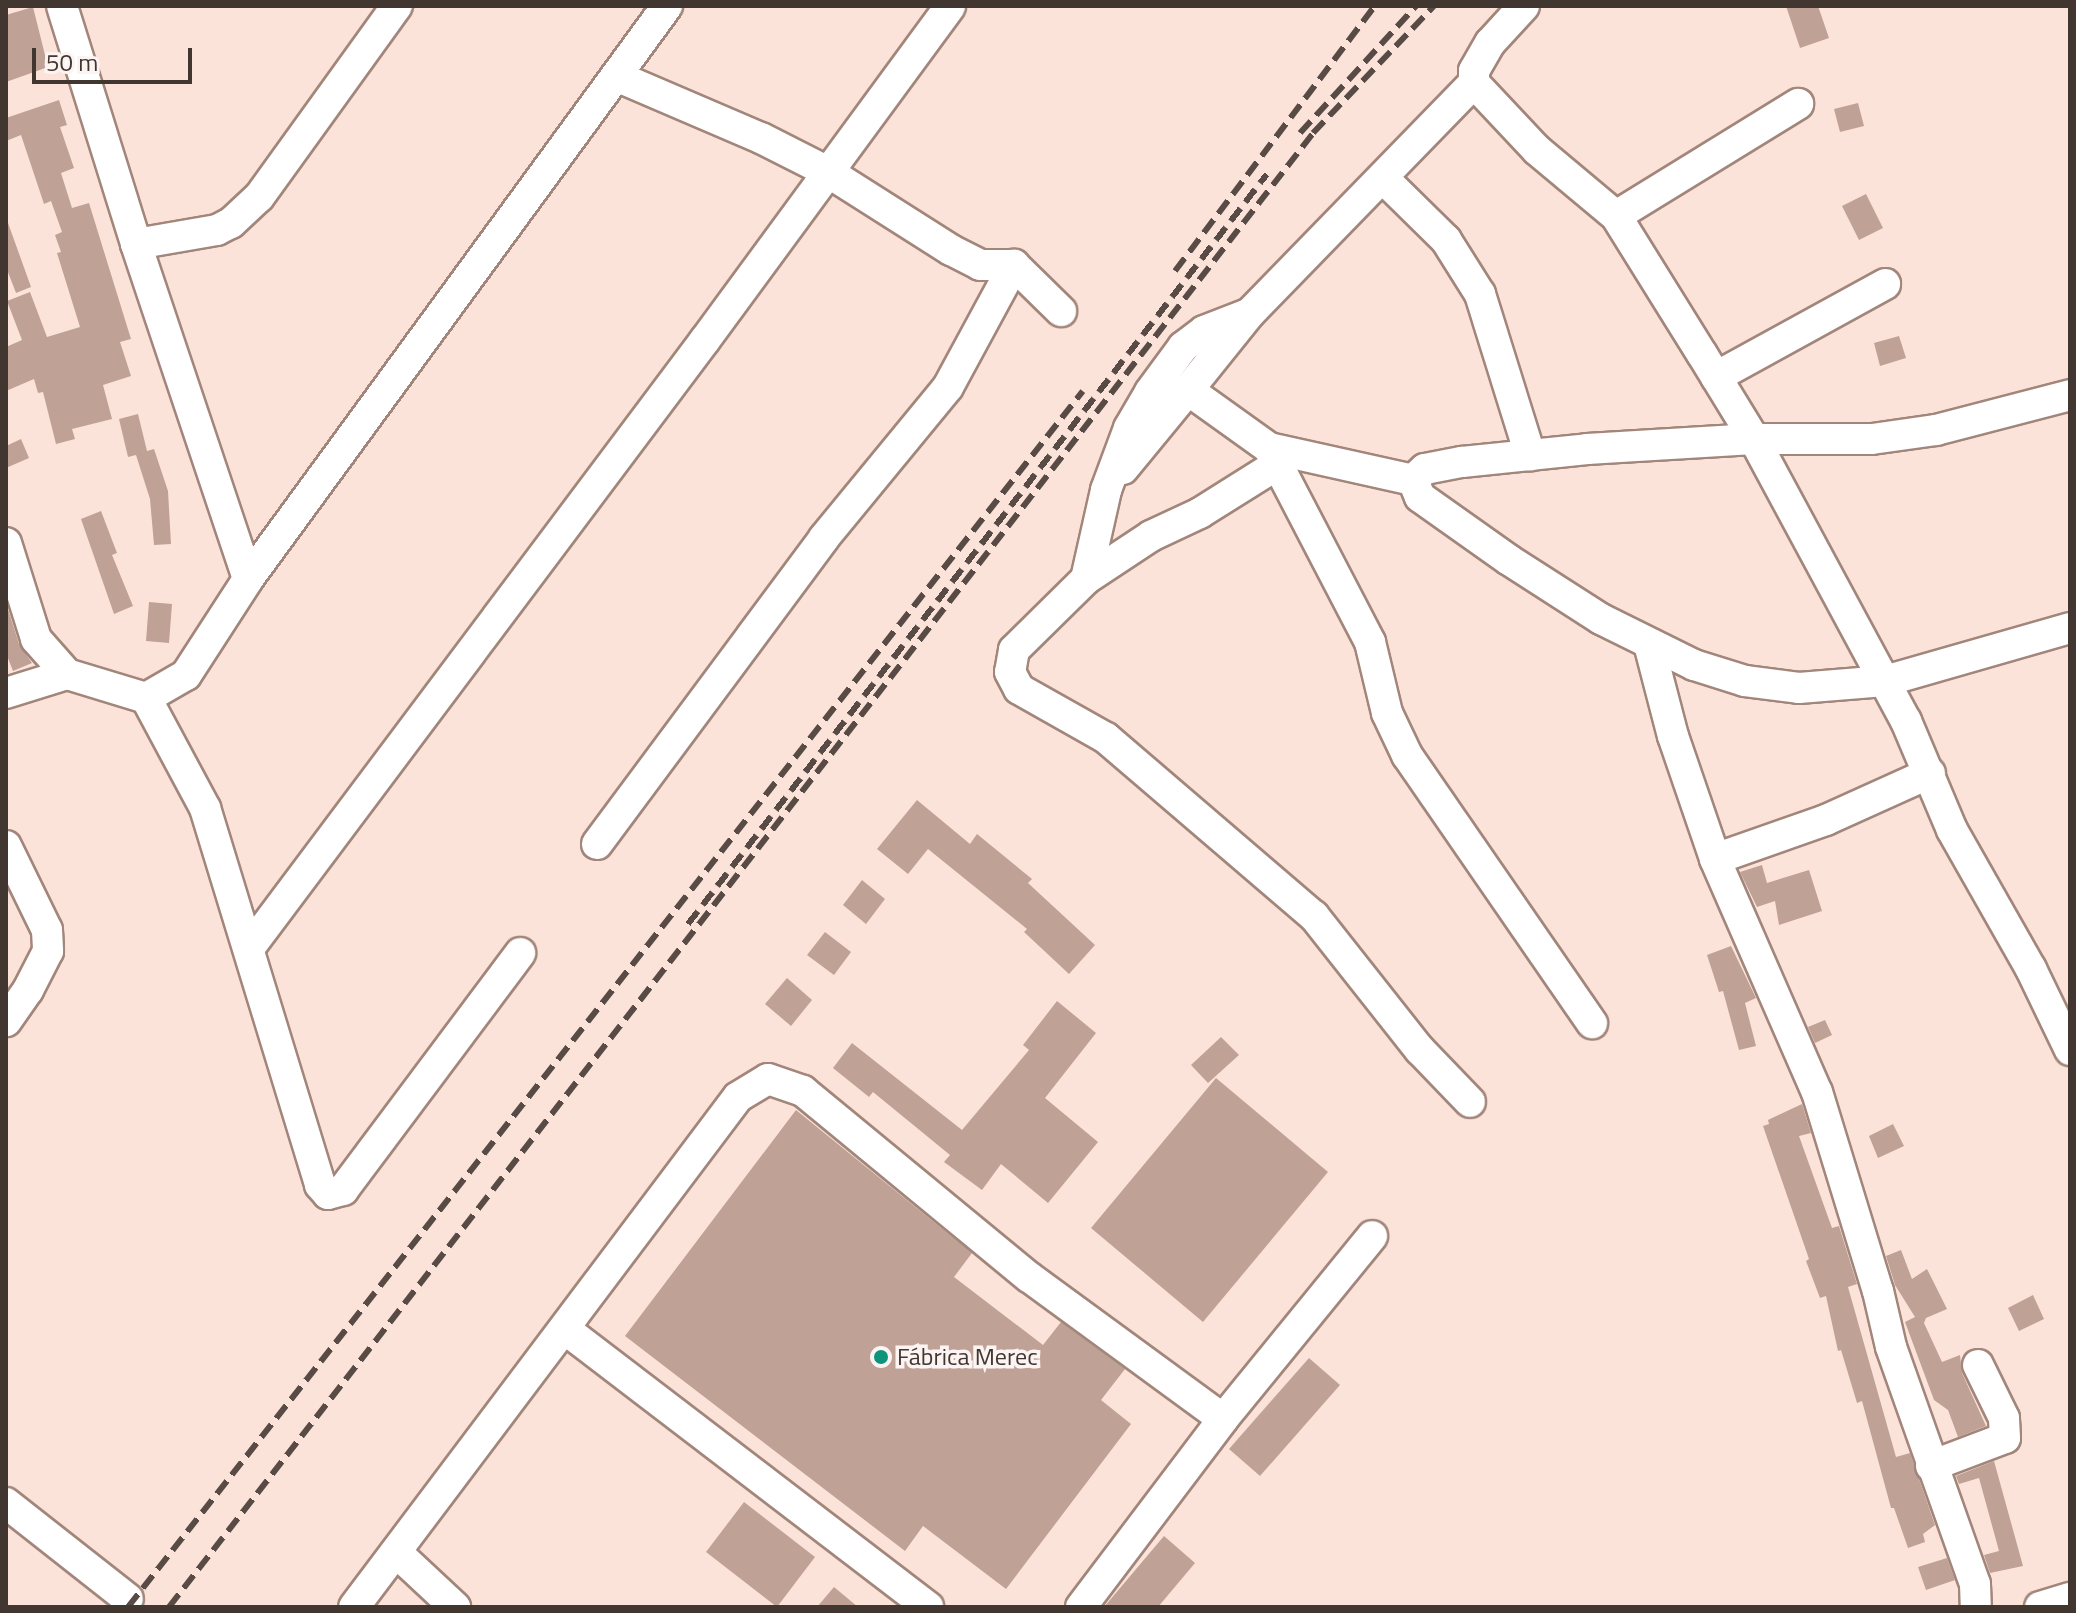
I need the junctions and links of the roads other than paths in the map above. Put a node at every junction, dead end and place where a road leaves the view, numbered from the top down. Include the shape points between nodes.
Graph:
1 (62, 6) edge
2 (397, 6) edge
3 (667, 6) edge
4 (950, 6) edge
5 (1524, 6) edge
6 (616, 76) junction
7 (1474, 83) junction
8 (1798, 104) dead end
9 (828, 172) junction
10 (1384, 179) junction
11 (1616, 216) junction
12 (136, 244) junction
13 (1014, 265) junction
14 (1885, 284) dead end
15 (1061, 311) dead end
16 (1250, 313) junction
17 (1716, 377) junction
18 (1188, 390) junction
19 (2070, 395) edge
20 (1754, 439) junction
21 (1530, 455) junction
22 (1273, 456) junction
23 (1413, 480) junction
24 (1106, 490) junction
25 (6, 543) edge
26 (248, 579) junction
27 (1086, 579) junction
28 (2070, 628) edge
29 (1649, 644) junction
30 (67, 674) junction
31 (1885, 681) junction
32 (6, 693) edge
33 (146, 698) junction
34 (1930, 773) junction
35 (597, 844) dead end
36 (6, 846) edge
37 (1715, 859) junction
38 (250, 947) junction
39 (520, 953) dead end
40 (6, 1021) edge
41 (1592, 1023) dead end
42 (2070, 1050) edge
43 (1470, 1102) dead end
44 (1372, 1236) dead end
45 (566, 1330) junction
46 (1978, 1365) dead end
47 (1223, 1419) junction
48 (1931, 1466) junction
49 (6, 1503) edge
50 (396, 1552) junction
51 (2070, 1598) edge
52 (128, 1599) dead end
53 (354, 1607) edge
54 (455, 1607) edge
55 (928, 1607) edge
56 (1081, 1607) edge
57 (1976, 1607) edge
58 (2040, 1607) edge

1 - 12 street
2 - 12 street via 259,197 231,223
3 - 6 street
4 - 9 street
5 - 7 street via 1490,43 1474,71
6 - 9 street
6 - 26 street
7 - 10 street
7 - 11 street via 1537,150
8 - 11 street
9 - 13 street via 980,265
9 - 38 street
10 - 16 street
10 - 21 street via 1446,240 1480,294
11 - 17 street
12 - 26 street
13 - 15 street
13 - 35 street via 948,387 824,538
14 - 17 street
16 - 18 street
16 - 24 street via 1204,331 1183,347 1129,428
17 - 20 street
18 - 22 street
18 - 24 street
19 - 20 street via 1936,430 1872,439
20 - 21 street
20 - 31 street
21 - 23 street via 1425,469
22 - 23 street
22 - 27 street via 1200,513 1151,536
22 - 41 street via 1370,642 1387,713 1407,755
23 - 29 street via 1420,497 1509,560
24 - 27 street
25 - 30 street via 36,639
26 - 33 street via 186,675
27 - 43 street via 1014,650 1010,672 1019,689 1106,738 1314,916 1420,1050
28 - 31 street
29 - 31 street via 1745,681 1799,688
29 - 37 street via 1673,736
30 - 32 street
30 - 33 street
31 - 34 street
33 - 38 street via 205,808
34 - 37 street via 1826,820
34 - 42 street via 1952,830
36 - 40 street via 47,930 48,951
37 - 48 street via 1817,1092
38 - 39 street via 320,1185 328,1194 343,1190
44 - 47 street
45 - 47 street via 738,1097 768,1079 803,1091 1029,1277
45 - 50 street
45 - 55 street
46 - 48 street via 2004,1418 2005,1438
47 - 56 street
48 - 57 street via 1975,1584
49 - 52 street
50 - 53 street
50 - 54 street
51 - 58 street

